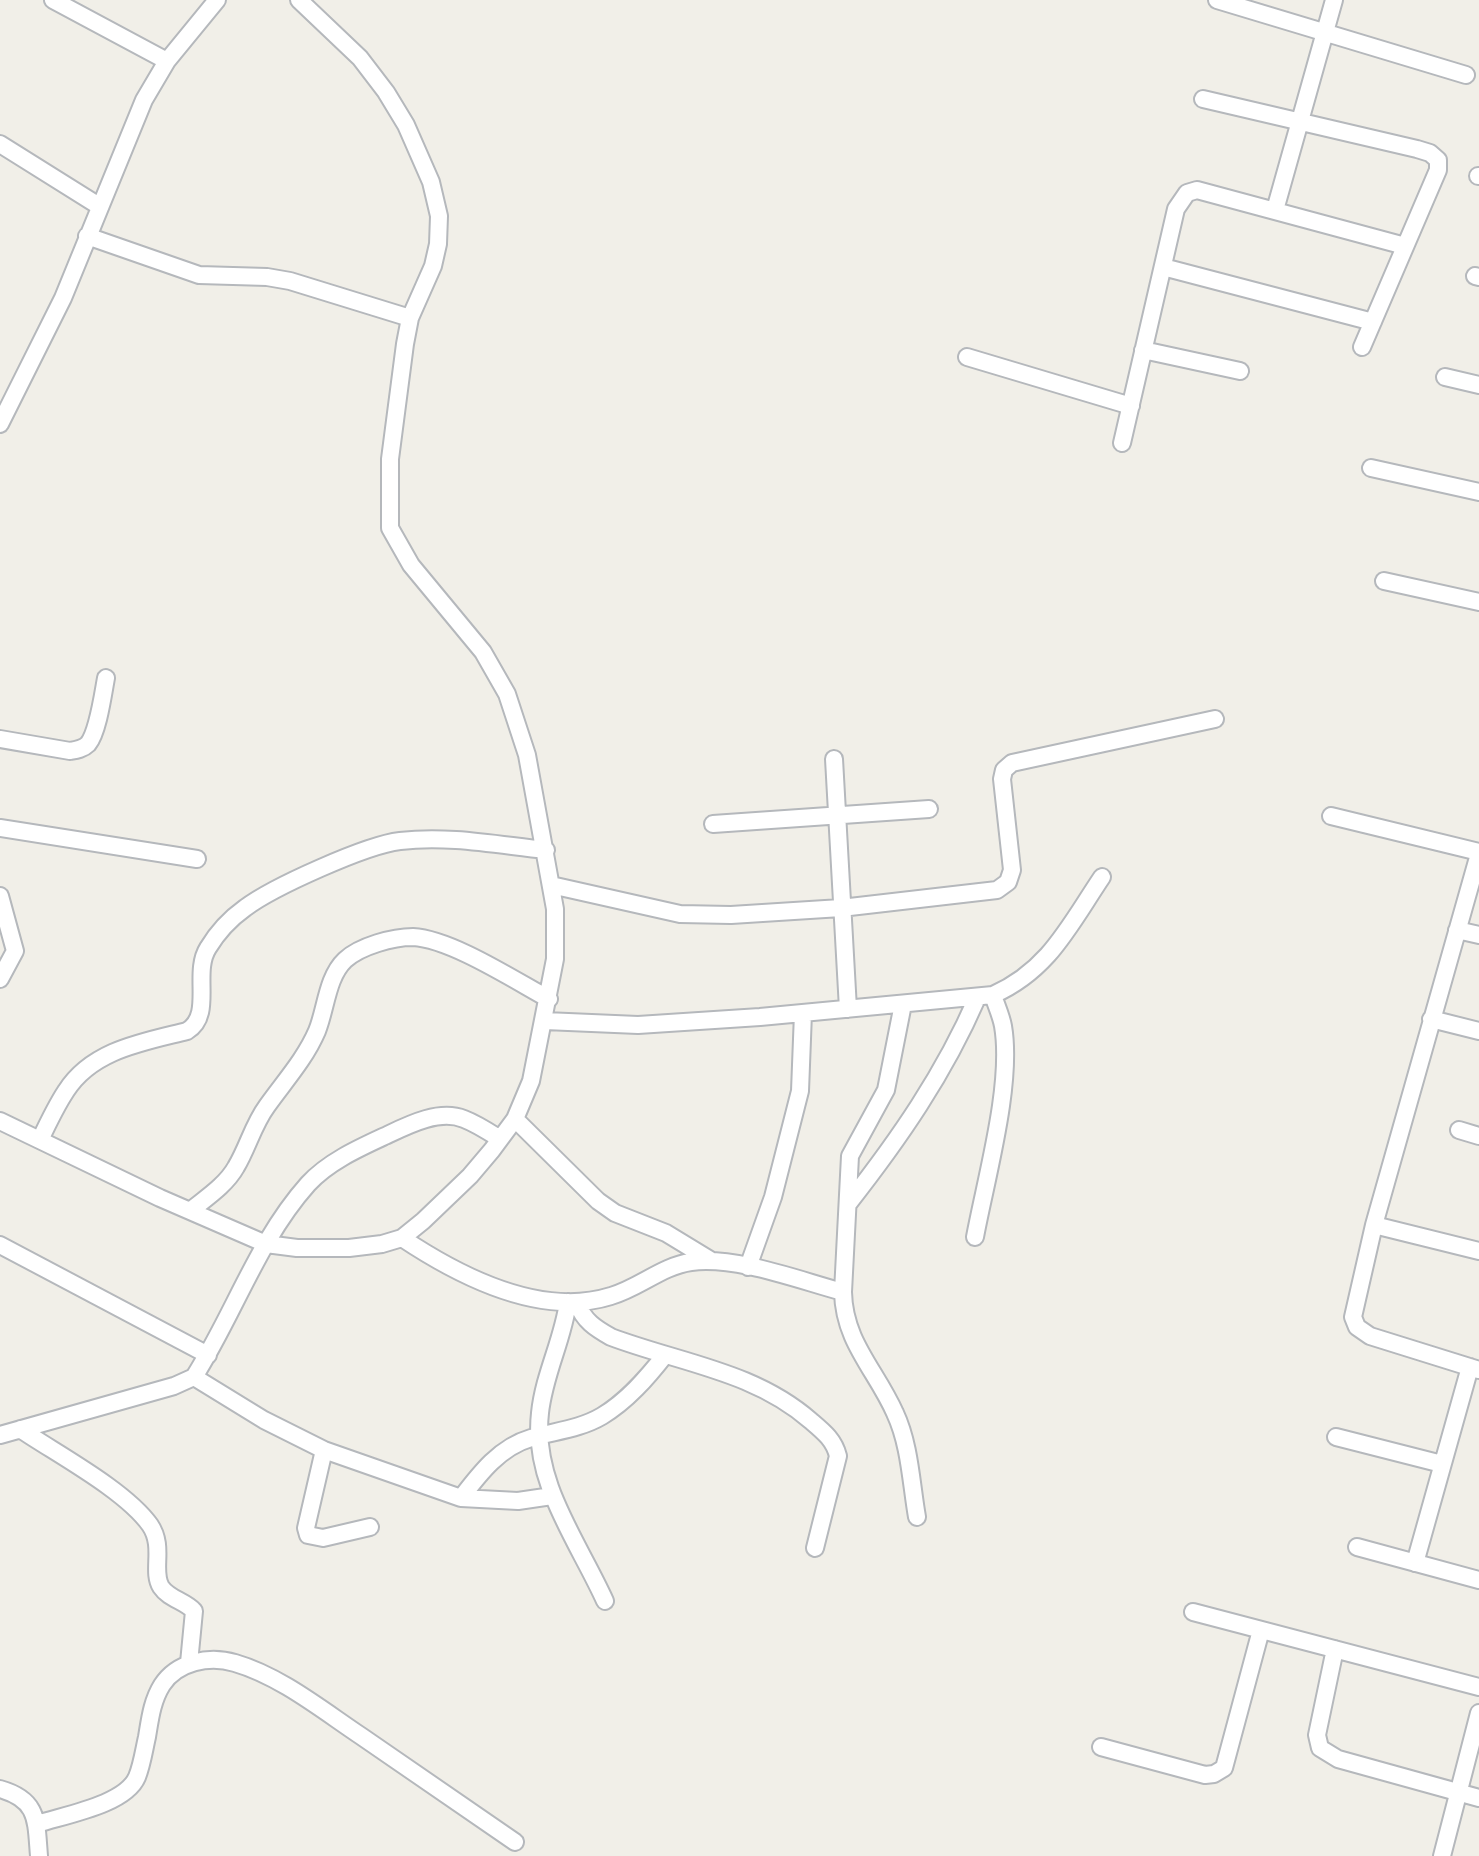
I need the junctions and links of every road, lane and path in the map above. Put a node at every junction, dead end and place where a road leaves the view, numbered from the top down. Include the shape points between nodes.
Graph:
1 (53, 0) edge
2 (217, 0) edge
3 (299, 0) edge
4 (1217, 0) edge
5 (1334, 0) edge
6 (1324, 33) junction
7 (167, 61) junction
8 (1467, 75) dead end
9 (1203, 99) dead end
10 (1299, 122) junction
11 (0, 144) edge
12 (99, 206) junction
13 (1275, 210) junction
14 (87, 236) junction
15 (1405, 246) junction
16 (1163, 267) junction
17 (410, 318) junction
18 (1373, 322) junction
19 (1362, 347) dead end
20 (1143, 350) junction
21 (967, 357) dead end
22 (1240, 371) dead end
23 (1445, 377) dead end
24 (1479, 385) edge
25 (1131, 406) junction
26 (0, 424) edge
27 (1122, 443) dead end
28 (1371, 468) dead end
29 (1479, 492) edge
30 (1384, 581) dead end
31 (1479, 602) edge
32 (106, 678) dead end
33 (1215, 719) dead end
34 (0, 739) edge
35 (834, 759) dead end
36 (928, 809) dead end
37 (1331, 816) dead end
38 (837, 817) junction
39 (713, 824) dead end
40 (0, 828) edge
41 (546, 850) junction
42 (1479, 853) edge
43 (197, 859) dead end
44 (1102, 877) dead end
45 (551, 885) junction
46 (0, 896) edge
47 (841, 908) junction
48 (1457, 930) junction
49 (1479, 935) edge
50 (0, 979) edge
51 (985, 997) junction
52 (549, 999) junction
53 (903, 1004) junction
54 (848, 1009) junction
55 (803, 1013) junction
56 (1431, 1019) junction
57 (545, 1021) junction
58 (1479, 1031) edge
59 (515, 1119) junction
60 (0, 1121) edge
61 (1459, 1130) dead end
62 (1479, 1136) edge
63 (500, 1139) junction
64 (40, 1140) junction
65 (848, 1204) junction
66 (190, 1211) junction
67 (1374, 1225) junction
68 (975, 1237) dead end
69 (402, 1238) junction
70 (266, 1244) junction
71 (0, 1245) edge
72 (1479, 1251) edge
73 (712, 1261) junction
74 (748, 1267) junction
75 (843, 1292) junction
76 (573, 1302) junction
77 (208, 1355) junction
78 (665, 1355) junction
79 (1475, 1368) edge
80 (194, 1377) junction
81 (20, 1429) junction
82 (0, 1435) edge
83 (539, 1436) junction
84 (1336, 1437) dead end
85 (324, 1450) junction
86 (1442, 1464) junction
87 (552, 1496) junction
88 (461, 1498) junction
89 (917, 1517) dead end
90 (370, 1527) dead end
91 (1357, 1547) dead end
92 (815, 1548) dead end
93 (1414, 1563) junction
94 (1479, 1580) edge
95 (605, 1601) dead end
96 (1193, 1612) dead end
97 (1261, 1630) junction
98 (1335, 1649) junction
99 (189, 1663) junction
100 (1479, 1688) edge
101 (1479, 1713) edge
102 (1101, 1747) dead end
103 (0, 1788) edge
104 (1458, 1793) junction
105 (1479, 1798) edge
106 (37, 1824) junction
107 (515, 1842) dead end
108 (39, 1856) edge
109 (1442, 1856) edge

1 - 7 street
2 - 7 street
3 - 17 street via 360,58 386,92 406,125 431,182 439,216 438,244 433,266
4 - 6 street
5 - 6 street
6 - 8 street
6 - 10 street
7 - 12 street via 144,100
9 - 10 street
10 - 13 street
10 - 15 street via 1417,149 1438,160 1438,170
11 - 12 street
12 - 14 street
13 - 15 street
13 - 16 street via 1197,190 1187,192 1176,209
14 - 17 street via 199,275 290,281
14 - 26 street via 59,307
15 - 18 street
16 - 18 street
16 - 20 street
17 - 41 street via 390,459 390,528 411,565 483,652 507,694 528,755
18 - 19 street
20 - 22 street
20 - 25 street
21 - 25 street
23 - 24 street
25 - 27 street
28 - 29 street
30 - 31 street
32 - 34 street via 94,730 88,744 80,749
33 - 47 street via 1012,763 1004,770 1002,779 1012,870 1008,882 998,891
35 - 38 street
36 - 38 street
37 - 42 street
38 - 39 street
38 - 47 street
40 - 43 street
41 - 45 street
41 - 64 street via 444,839 399,841 371,848 305,876 246,907 220,931 200,964 201,1015 196,1026 106,1054 85,1069 67,1089
42 - 48 street
44 - 51 street via 1051,953 1027,977
45 - 47 street via 680,914
45 - 52 street via 555,959
46 - 50 street via 15,951
47 - 54 street
48 - 49 street
48 - 56 street
51 - 53 street
51 - 65 street via 897,1142
51 - 68 street via 1003,1025 1005,1055 1003,1088
52 - 57 street
52 - 66 street via 461,952 413,937 392,939 345,960 334,976 317,1030 305,1053 265,1109 236,1167 228,1179
53 - 54 street
53 - 65 street via 885,1090 850,1156
54 - 55 street
55 - 57 street via 638,1025
55 - 74 street via 800,1091 773,1197
56 - 58 street
56 - 67 street
57 - 59 street via 531,1081
59 - 63 street
59 - 73 street via 598,1201 615,1213 666,1233
60 - 64 street
61 - 62 street
63 - 69 street via 470,1176
63 - 70 street via 463,1118 447,1116 402,1128 360,1147 309,1184
64 - 66 street
65 - 75 street
66 - 70 street
67 - 72 street
67 - 79 street via 1355,1302 1353,1317 1357,1328 1370,1336
69 - 70 street via 349,1248
69 - 76 street via 467,1275 524,1295
70 - 77 street
71 - 77 street
73 - 74 street
73 - 76 street via 669,1268 614,1295
74 - 75 street
75 - 89 street via 848,1329 887,1396 903,1436
76 - 78 street via 592,1326 611,1337
76 - 83 street via 546,1378
77 - 80 street
78 - 83 street via 622,1402 601,1417 576,1428
78 - 92 street via 765,1388 794,1407 836,1445 838,1456
79 - 86 street
80 - 81 street
80 - 85 street via 264,1420
81 - 82 street
81 - 99 street via 118,1495 148,1523 158,1544 158,1579 162,1588 194,1611
83 - 87 street
83 - 88 street via 501,1454 484,1468
84 - 86 street
85 - 88 street
85 - 90 street via 306,1528 308,1535 324,1538
86 - 93 street
87 - 88 street via 507,1501
87 - 95 street
91 - 93 street
93 - 94 street
96 - 97 street
97 - 98 street
97 - 102 street via 1224,1768 1205,1775
98 - 100 street
98 - 104 street via 1317,1735 1320,1748 1338,1759
99 - 106 street via 174,1671 154,1700 142,1762 128,1790 114,1799
99 - 107 street via 234,1662 262,1674 323,1710
101 - 104 street
103 - 106 street via 26,1800
104 - 105 street
104 - 109 street
106 - 108 street

